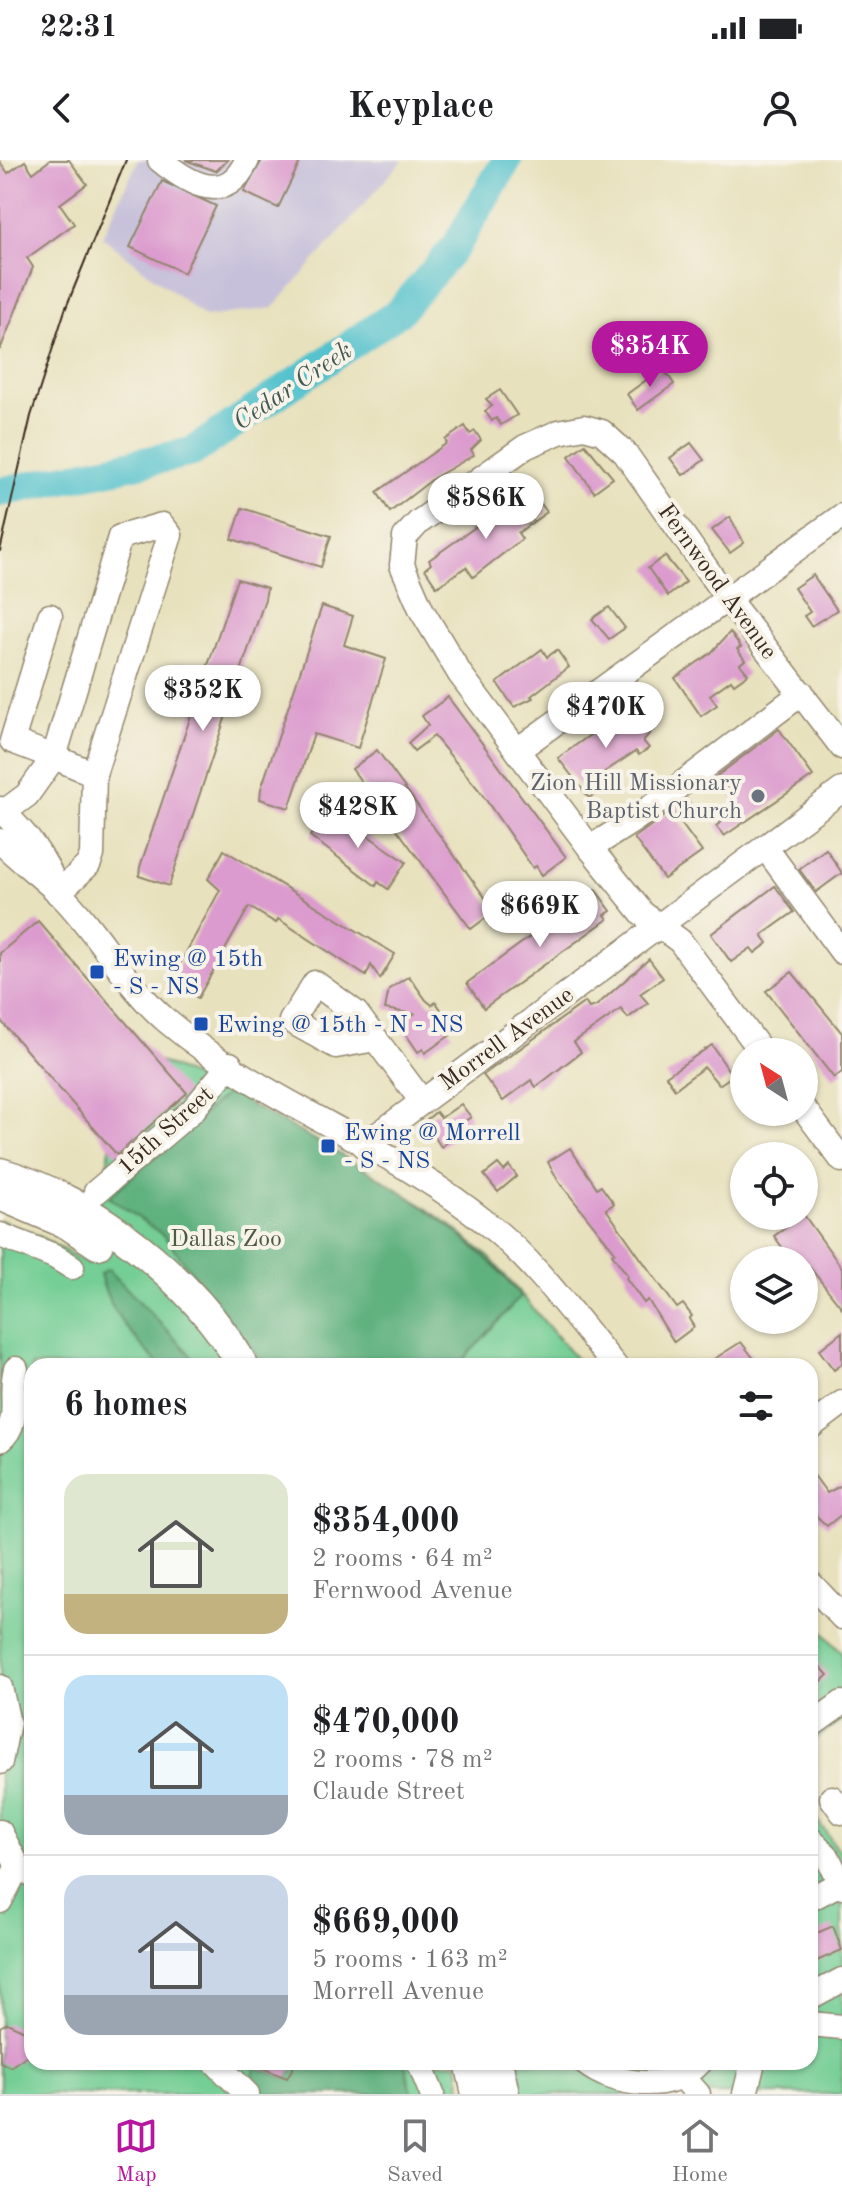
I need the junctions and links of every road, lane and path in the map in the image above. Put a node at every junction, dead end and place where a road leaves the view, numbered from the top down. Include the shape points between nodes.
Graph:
1 (160, 160) edge
2 (247, 160) edge
3 (842, 516) edge
4 (727, 598) junction
5 (50, 616) dead end
6 (802, 693) junction
7 (842, 747) edge
8 (519, 749) junction
9 (54, 757) junction
10 (94, 774) junction
11 (842, 790) edge
12 (2, 811) edge
13 (0, 841) edge
14 (765, 847) junction
15 (590, 848) junction
16 (58, 893) junction
17 (659, 927) junction
18 (842, 952) edge
19 (752, 1038) edge
20 (376, 1039) dead end
21 (230, 1064) junction
22 (421, 1100) junction
23 (817, 1126) edge
24 (364, 1145) junction
25 (842, 1160) edge
26 (0, 1173) edge
27 (96, 1192) dead end
28 (0, 1195) edge
29 (0, 1235) edge
30 (122, 1247) junction
31 (72, 1267) dead end
32 (212, 1358) edge
33 (237, 1358) edge
34 (608, 1358) edge
35 (16, 1369) dead end
36 (842, 1403) edge
37 (818, 1421) edge
38 (0, 1440) edge
39 (818, 1592) edge
40 (842, 1617) edge
41 (0, 1687) edge
42 (842, 1703) edge
43 (818, 1720) edge
44 (0, 1762) edge
45 (0, 1832) edge
46 (818, 1847) edge
47 (24, 1868) edge
48 (24, 1871) edge
49 (841, 1885) edge
50 (818, 1895) edge
51 (0, 1901) edge
52 (842, 1980) edge
53 (818, 1993) edge
54 (818, 2025) edge
55 (842, 2027) edge
56 (223, 2070) edge
57 (422, 2070) edge
58 (472, 2070) edge
59 (499, 2070) edge
60 (593, 2070) edge
61 (685, 2070) edge
62 (691, 2070) edge
63 (751, 2070) edge
64 (247, 2094) edge
65 (432, 2094) edge
66 (477, 2094) edge
67 (504, 2094) edge
68 (698, 2094) edge
69 (745, 2094) edge

1 - 2 street via 210,188 228,185
3 - 4 street
4 - 6 street, Fernwood Avenue
4 - 8 street
4 - 8 street, Fernwood Avenue via 625,453 602,432 584,427 525,447 419,522 405,537 402,565 422,611 460,674
5 - 9 street via 12,741
6 - 7 street, Fernwood Avenue
6 - 15 street
8 - 15 street
9 - 10 street
9 - 10 street via 120,537 162,525 170,535
9 - 12 street via 27,795
10 - 16 street via 92,855
11 - 14 street, Morrell Avenue
12 - 16 street via 30,839
13 - 16 street
14 - 17 street, Morrell Avenue
14 - 18 street
15 - 17 street
16 - 21 street via 166,1021
17 - 19 street via 680,941
17 - 22 street, Morrell Avenue
20 - 22 street
21 - 24 street
21 - 27 street, 15th Street via 193,1110
22 - 24 street, Morrell Avenue
23 - 25 street
24 - 34 street via 491,1226
26 - 30 main road via 72,1203
28 - 30 main road
29 - 31 street
30 - 32 main road
30 - 33 main road via 204,1312
35 - 38 street via 11,1385 15,1419
36 - 37 street
39 - 40 street
41 - 44 street via 8,1723
42 - 43 street
45 - 47 street
46 - 49 street
48 - 51 street
49 - 50 street
52 - 53 street
54 - 55 street
56 - 64 street
57 - 65 street
58 - 66 main road
59 - 67 main road
60 - 61 street via 633,2084 654,2083
62 - 68 street
63 - 69 street

